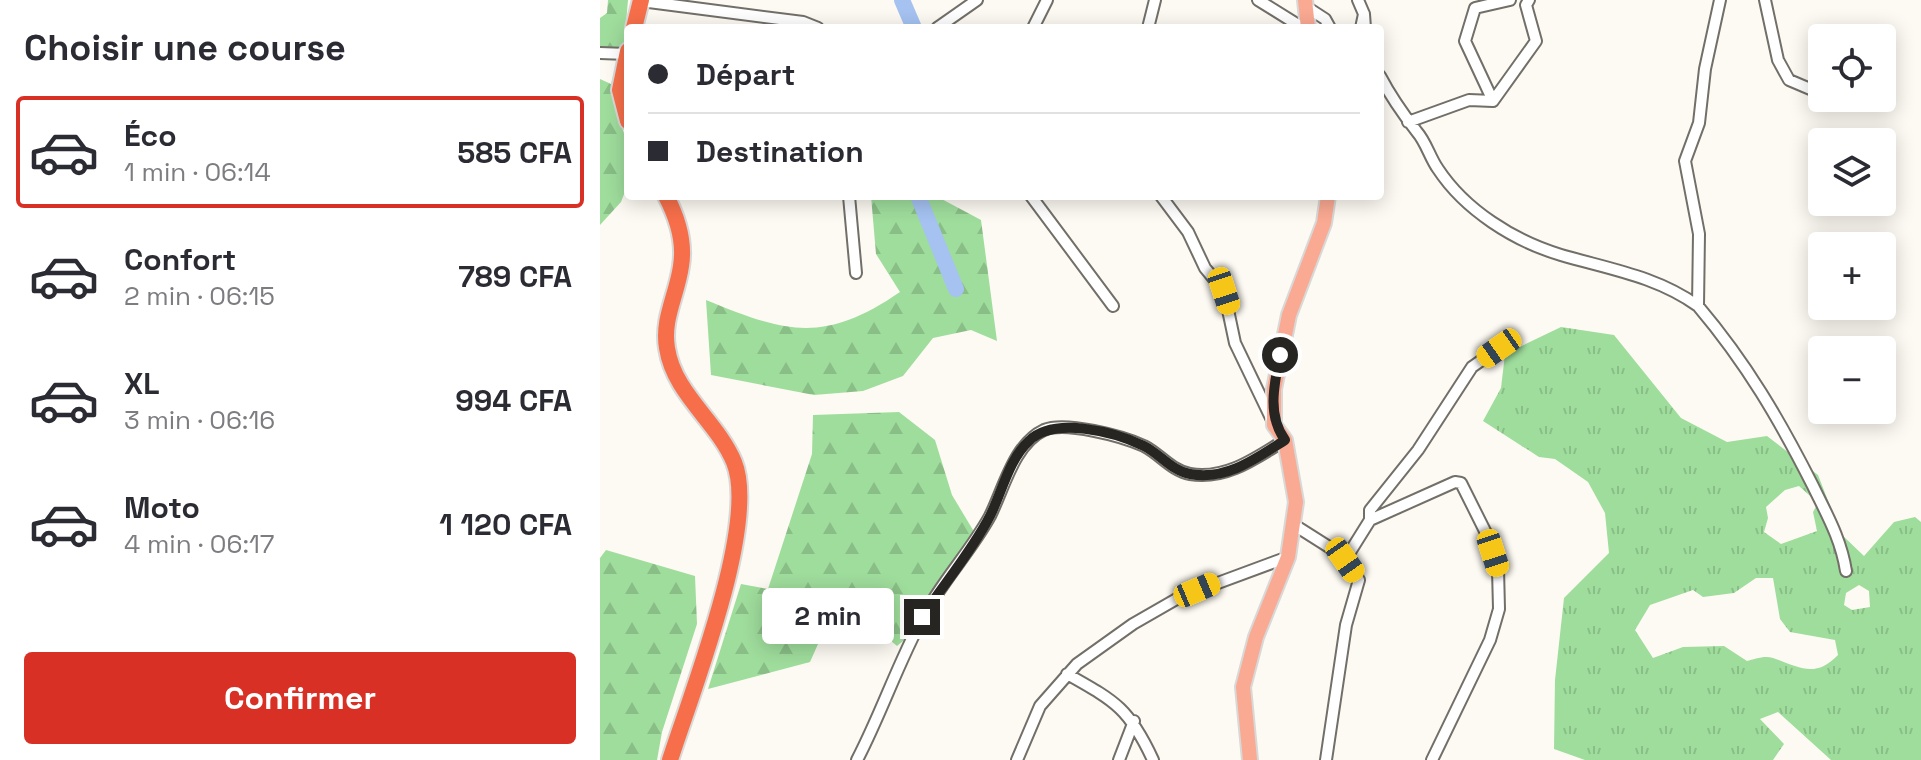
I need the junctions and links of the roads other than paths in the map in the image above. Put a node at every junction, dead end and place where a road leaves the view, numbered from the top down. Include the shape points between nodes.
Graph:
1 (641, 0) edge
2 (960, 0) edge
3 (977, 0) edge
4 (1047, 0) edge
5 (1155, 0) edge
6 (1258, 0) edge
7 (1358, 0) edge
8 (1510, 0) edge
9 (1529, 0) edge
10 (1720, 0) edge
11 (1765, 0) edge
12 (1305, 3) edge
13 (954, 13) junction
14 (635, 24) edge
15 (808, 24) edge
16 (942, 24) edge
17 (1035, 24) edge
18 (1149, 24) edge
19 (1299, 24) edge
20 (1306, 24) edge
21 (1328, 24) edge
22 (1363, 24) edge
23 (600, 53) edge
24 (624, 53) edge
25 (624, 72) edge
26 (1384, 83) edge
27 (1808, 88) edge
28 (1493, 101) junction
29 (624, 106) edge
30 (1408, 122) junction
31 (668, 200) edge
32 (849, 200) edge
33 (1034, 200) edge
34 (1164, 200) edge
35 (1327, 200) edge
36 (856, 273) dead end
37 (1113, 306) dead end
38 (1698, 306) junction
39 (1499, 348) dead end
40 (1274, 425) junction
41 (1285, 440) junction
42 (1370, 520) junction
43 (1292, 530) junction
44 (1288, 557) junction
45 (1345, 560) junction
46 (1846, 571) dead end
47 (1067, 674) junction
48 (1134, 721) junction
49 (670, 760) edge
50 (857, 760) edge
51 (1017, 760) edge
52 (1119, 760) edge
53 (1153, 760) edge
54 (1250, 760) edge
55 (1326, 760) edge
56 (1432, 760) edge

1 - 14 highway
1 - 15 street
2 - 13 street
3 - 13 street
4 - 17 street
5 - 18 street
6 - 19 street
7 - 22 street
8 - 28 street via 1475,8 1465,41
9 - 28 street via 1536,41
10 - 38 street via 1699,123 1685,161 1699,234
11 - 27 street via 1778,60 1789,80
12 - 20 main road
12 - 21 street
13 - 16 street
23 - 24 street
25 - 29 highway
26 - 30 street
28 - 30 street via 1469,100
30 - 38 street via 1457,195 1486,217 1534,245 1645,277
31 - 49 highway via 681,235 682,265 665,330 667,352 683,390 713,424 735,464 741,508 735,553
32 - 36 street
33 - 37 street
34 - 40 street via 1224,291 1235,343
35 - 40 main road via 1283,342
38 - 46 street via 1740,356 1785,430 1842,541
39 - 42 street via 1458,385 1426,440 1370,510
40 - 41 main road
41 - 43 main road via 1296,502
41 - 50 street via 1227,472 1191,475 1145,446 1068,426 1042,431 1027,442 989,518 922,617
42 - 45 street
42 - 56 street via 1461,483 1498,569 1499,609 1490,640
43 - 44 main road
43 - 45 street via 1299,528
44 - 47 street via 1180,597 1133,624
44 - 54 main road via 1256,637 1243,687
45 - 55 street via 1359,580 1358,591 1346,625
47 - 48 street via 1117,702
47 - 51 street via 1040,706
48 - 52 street
48 - 53 street

